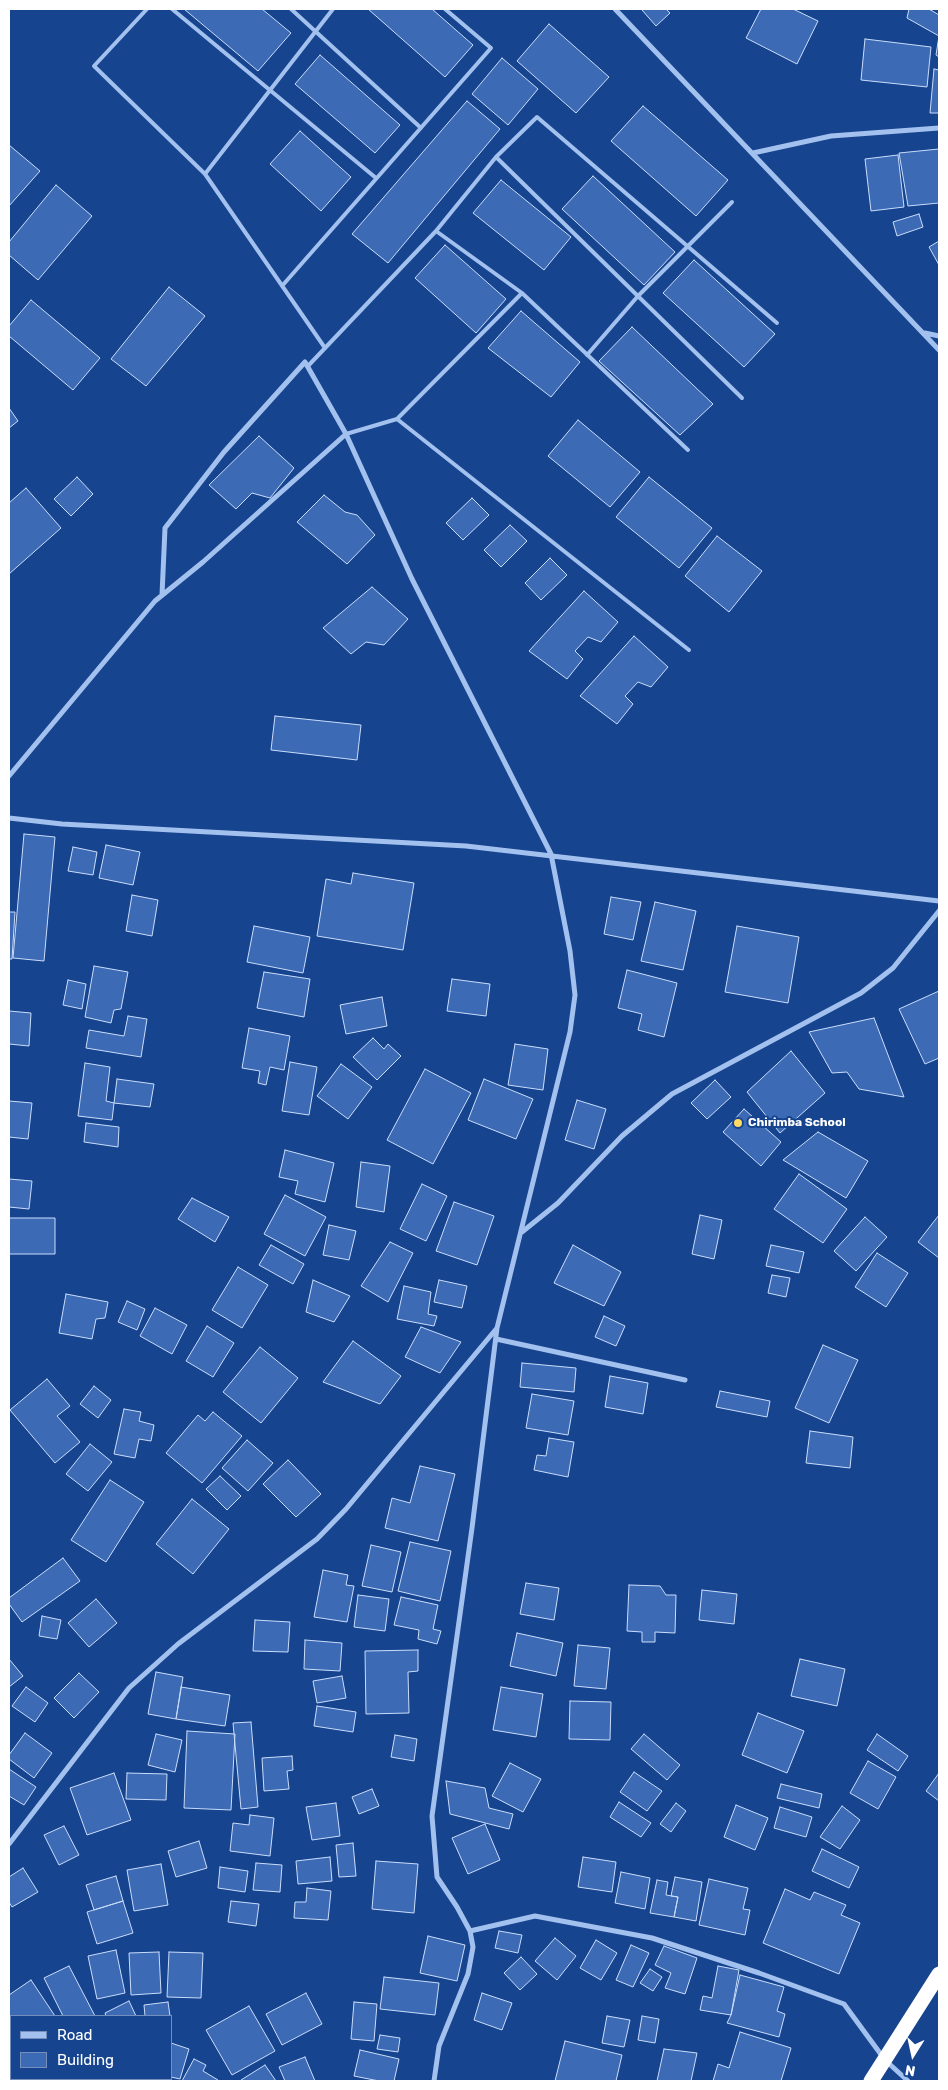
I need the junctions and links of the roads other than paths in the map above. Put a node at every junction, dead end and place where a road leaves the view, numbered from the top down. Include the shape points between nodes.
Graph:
1 (148, 9) edge
2 (172, 9) edge
3 (291, 9) edge
4 (333, 9) edge
5 (445, 9) edge
6 (615, 9) edge
7 (316, 30) junction
8 (271, 90) junction
9 (421, 128) junction
10 (939, 128) edge
11 (753, 153) junction
12 (496, 157) junction
13 (205, 174) junction
14 (376, 178) junction
15 (732, 202) dead end
16 (436, 231) junction
17 (688, 248) junction
18 (282, 286) junction
19 (522, 293) junction
20 (638, 296) junction
21 (777, 324) dead end
22 (925, 333) junction
23 (939, 336) edge
24 (325, 348) junction
25 (939, 350) edge
26 (587, 355) junction
27 (308, 366) junction
28 (742, 398) dead end
29 (398, 419) junction
30 (346, 434) junction
31 (688, 450) dead end
32 (162, 595) junction
33 (689, 650) dead end
34 (9, 776) edge
35 (9, 818) edge
36 (550, 854) junction
37 (939, 901) edge
38 (939, 910) edge
39 (522, 1233) junction
40 (497, 1328) junction
41 (496, 1339) junction
42 (685, 1380) dead end
43 (9, 1844) edge
44 (470, 1931) junction
45 (939, 1974) edge
46 (885, 2060) junction
47 (434, 2081) edge
48 (871, 2081) edge
49 (908, 2081) edge

1 - 13 lane via 94,66
2 - 8 lane
3 - 7 lane
4 - 7 lane
5 - 9 lane via 491,48
6 - 11 street
7 - 8 lane
7 - 9 lane
8 - 13 lane
8 - 14 lane
9 - 14 lane
10 - 11 street via 831,136
11 - 22 street
12 - 16 lane
12 - 17 lane via 537,117
12 - 20 lane
13 - 18 lane
14 - 18 lane
15 - 17 lane
16 - 19 lane
16 - 24 lane
17 - 20 lane
17 - 21 lane
18 - 24 lane
19 - 26 lane
19 - 29 lane
20 - 26 lane
20 - 28 lane
22 - 23 street
22 - 25 street
24 - 27 lane
26 - 31 lane
27 - 30 street
27 - 32 street via 305,362 224,452 165,528
29 - 30 lane
29 - 33 lane
30 - 32 street
30 - 36 street via 412,580
32 - 34 street
35 - 36 street
36 - 37 street
36 - 39 street via 570,951 574,995 569,1037
38 - 39 street via 893,968 861,993 672,1094 622,1136 558,1203
39 - 40 street
40 - 41 street
40 - 43 street via 346,1509 317,1539 178,1644 129,1688
41 - 42 street
41 - 44 street via 432,1816 437,1877
44 - 46 street via 535,1916 652,1938 844,2004
44 - 47 street via 473,1947 468,1974 438,2046
45 - 46 highway
46 - 48 highway
46 - 49 street

